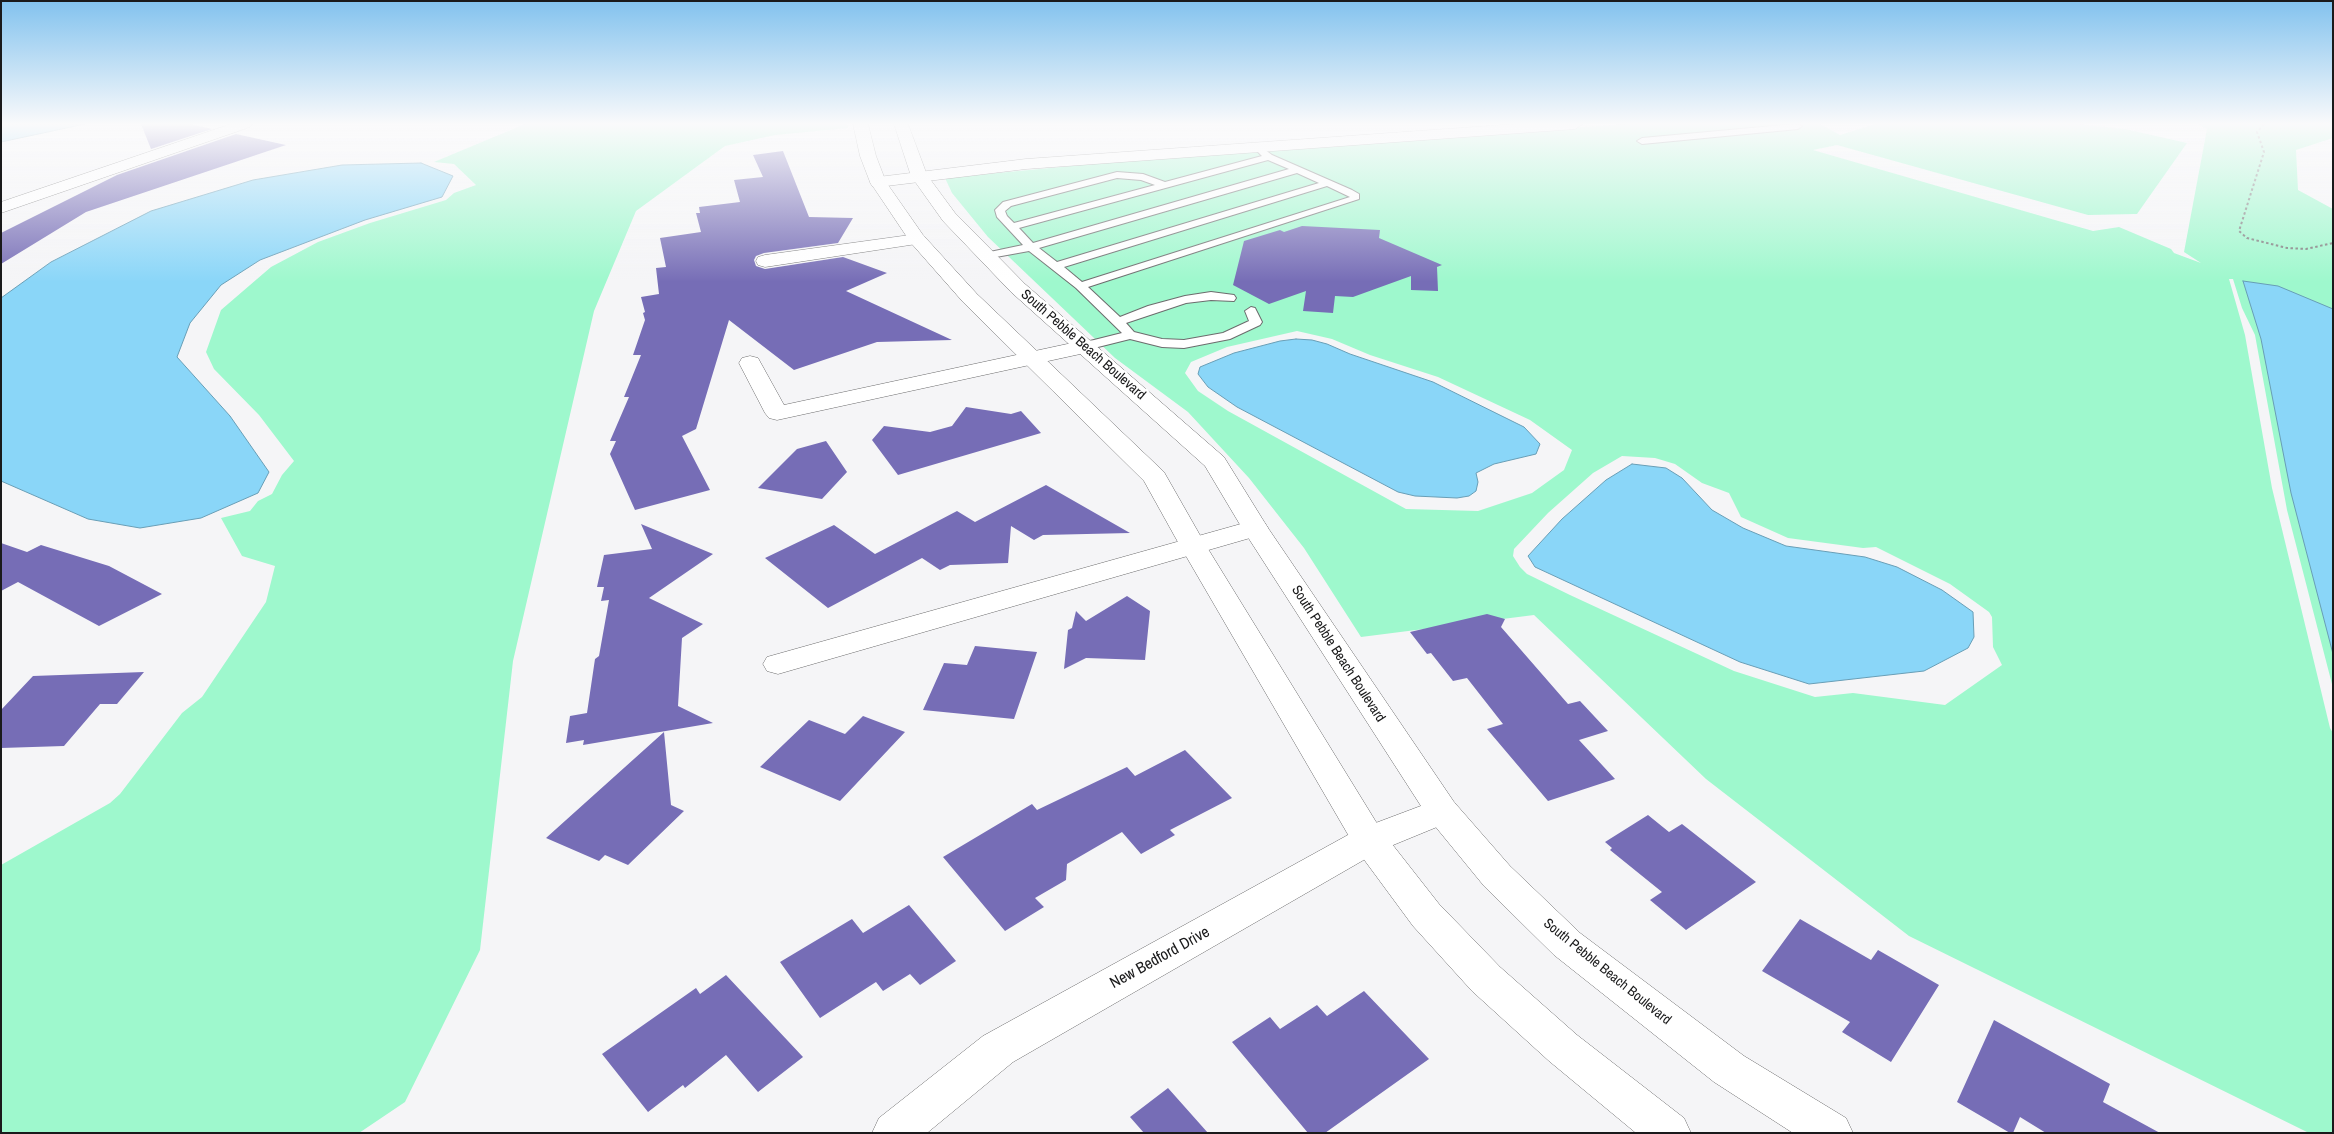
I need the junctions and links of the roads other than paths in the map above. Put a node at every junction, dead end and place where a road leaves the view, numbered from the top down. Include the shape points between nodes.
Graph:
1 (86, 177) edge
2 (876, 177) edge
3 (913, 177) edge
4 (920, 177) edge
5 (1110, 177) edge
6 (1142, 177) edge
7 (1188, 177) edge
8 (1274, 177) edge
9 (1314, 177) edge
10 (878, 182) junction
11 (1328, 183) junction
12 (1164, 185) junction
13 (1, 208) edge
14 (1002, 217) joint
15 (1012, 227) junction
16 (916, 239) junction
17 (1031, 246) junction
18 (985, 256) junction
19 (765, 261) dead end
20 (1056, 266) junction
21 (1080, 286) junction
22 (1230, 298) dead end
23 (1251, 310) dead end
24 (1118, 322) junction
25 (1130, 335) junction
26 (1086, 346) junction
27 (1032, 357) junction
28 (750, 362) dead end
29 (1255, 528) junction
30 (1192, 544) junction
31 (778, 664) dead end
32 (1442, 811) junction
33 (1369, 840) junction
34 (894, 1133) edge
35 (1669, 1133) edge
36 (1831, 1133) edge

1 - 13 street
2 - 10 street
3 - 10 street
4 - 18 street, South Pebble Beach Boulevard via 949,217
5 - 14 lane via 1007,204 1000,210
6 - 12 lane
7 - 12 lane
8 - 17 lane
9 - 11 lane
10 - 16 street
11 - 20 lane
11 - 21 lane via 1355,196 1354,199
12 - 15 lane
14 - 15 lane
15 - 17 lane
16 - 19 street
16 - 27 street via 970,298
17 - 18 lane
17 - 20 lane
18 - 26 street, South Pebble Beach Boulevard
20 - 21 lane
21 - 24 lane
22 - 24 lane via 1211,296 1185,300
23 - 25 lane via 1256,322 1218,338 1162,344
24 - 25 lane
25 - 26 lane
26 - 27 street
26 - 29 street, South Pebble Beach Boulevard via 1215,462
27 - 28 street via 777,413
27 - 30 street via 1155,477
29 - 30 street
29 - 32 street, South Pebble Beach Boulevard
30 - 31 street
30 - 33 street
32 - 33 street, New Bedford Drive
32 - 36 street, South Pebble Beach Boulevard via 1497,876 1568,944 1729,1069
33 - 34 street, New Bedford Drive via 998,1049
33 - 35 street via 1426,915 1486,979 1563,1048

